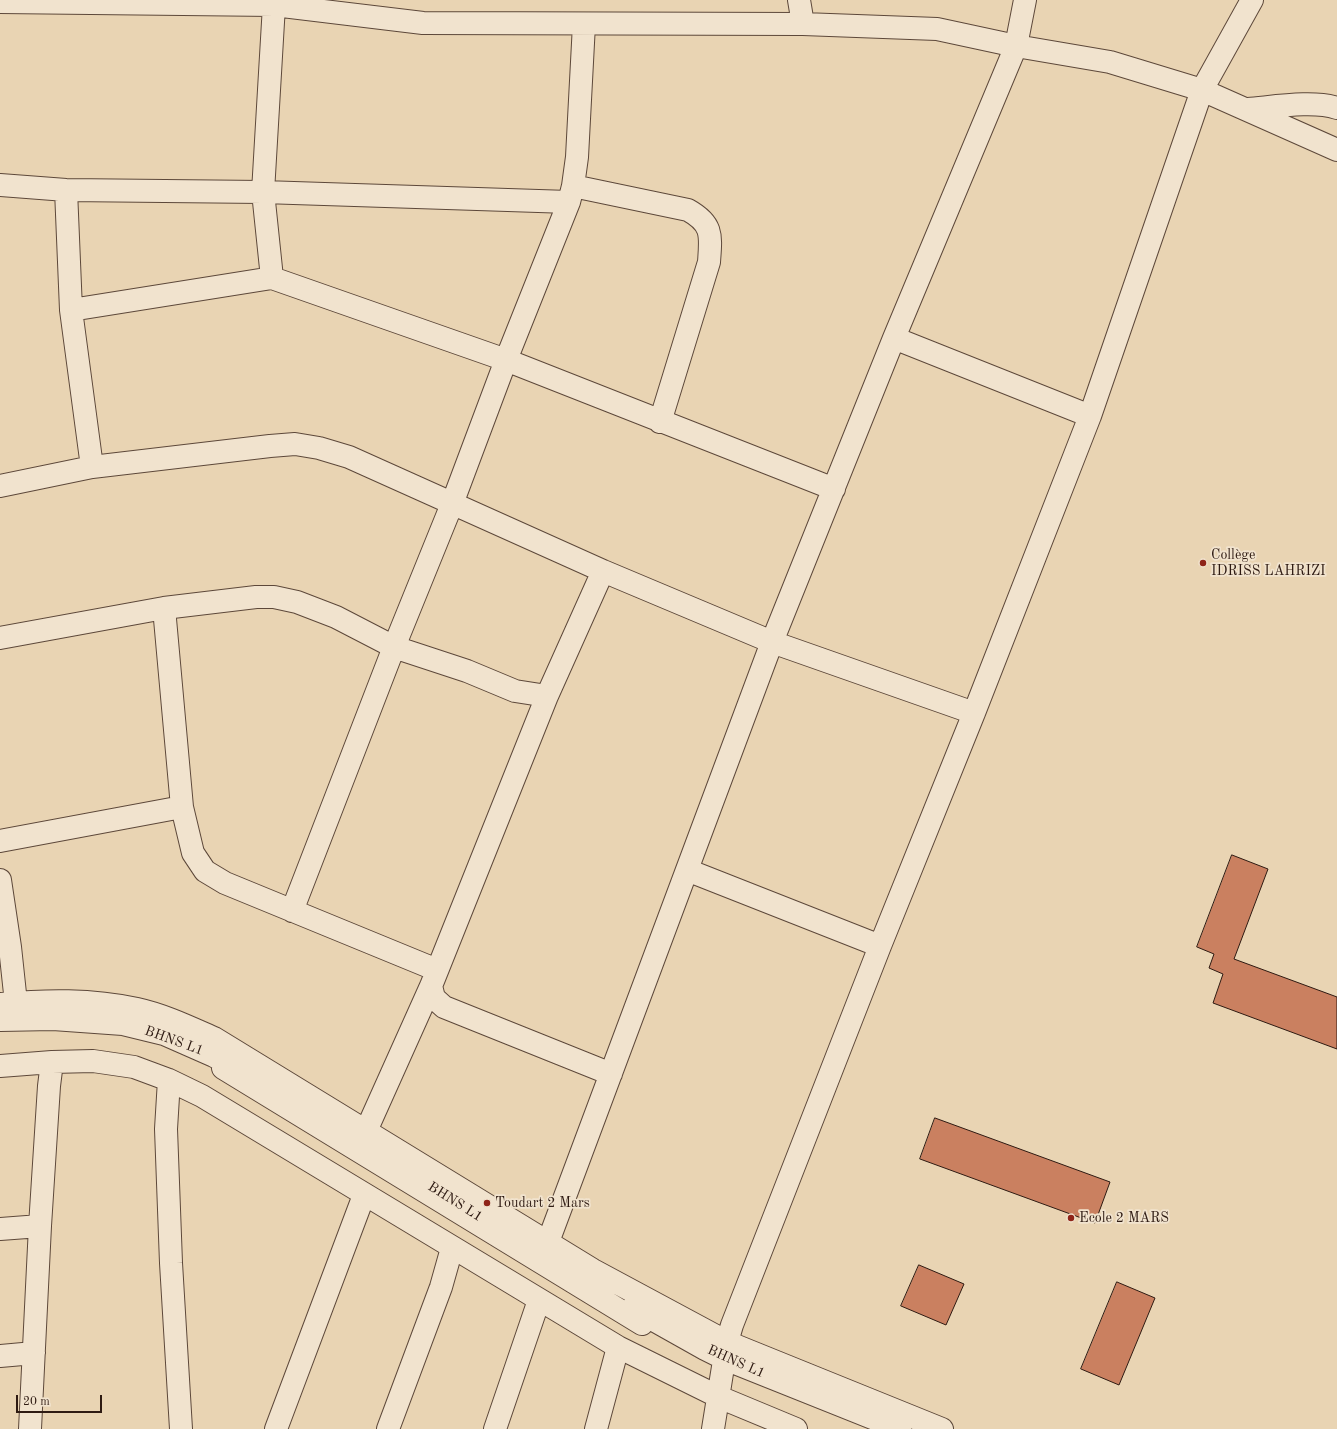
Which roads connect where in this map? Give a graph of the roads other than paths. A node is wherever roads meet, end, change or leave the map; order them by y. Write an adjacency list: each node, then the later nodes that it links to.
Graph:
1 (799, 0): 7 (street)
2 (1025, 0): 8 (street)
3 (1252, 0): 9 (street)
4 (0, 2): 5 (street)
5 (274, 5): 6 (street); 15 (street)
6 (584, 24): 7 (street); 16 (street)
7 (803, 24): 8 (street)
8 (1016, 46): 9 (street); 19 (street)
9 (1202, 90): 11 (street); 21 (street)
10 (1337, 108): 11 (street)
11 (1246, 109): 12 (street)
12 (1337, 150)
13 (0, 185): 14 (street)
14 (66, 190): 15 (street); 18 (street)
15 (263, 192): 16 (street); 17 (street)
16 (571, 194): 20 (street); 22 (street)
17 (272, 278): 18 (street); 20 (street)
18 (72, 310): 23 (street)
19 (894, 338): 21 (street); 25 (street)
20 (506, 360): 22 (street); 26 (street)
21 (1090, 416): 33 (street)
22 (660, 422): 25 (street)
23 (92, 468): 24 (street); 26 (street)
24 (0, 486)
25 (834, 489): 30 (street)
26 (452, 504): 27 (street); 31 (street)
27 (603, 571): 30 (street); 32 (street)
28 (164, 608): 29 (street); 31 (street); 34 (street)
29 (0, 638)
30 (772, 642): 33 (street); 36 (street)
31 (394, 647): 32 (street); 38 (street)
32 (547, 696): 40 (street)
33 (974, 713): 39 (street)
34 (182, 807): 35 (street); 38 (street)
35 (0, 841)
36 (687, 870): 39 (street); 46 (street)
37 (0, 880): 41 (street)
38 (292, 911): 40 (street)
39 (880, 946): 58 (street)
40 (434, 978): 46 (street); 48 (street)
41 (8, 1004): 48 (street)
42 (0, 1020): 58 (street, BHNS L1)
43 (0, 1027): 58 (street, BHNS L1)
44 (52, 1062): 45 (street); 47 (street); 50 (street)
45 (0, 1066)
46 (611, 1074): 52 (street)
47 (169, 1080): 49 (street); 61 (street)
48 (366, 1131): 52 (street)
49 (364, 1195): 53 (street); 62 (street)
50 (40, 1226): 51 (street); 56 (street)
51 (0, 1229)
52 (548, 1242): 58 (street)
53 (452, 1248): 54 (street); 63 (street)
54 (539, 1300): 55 (street); 64 (street)
55 (618, 1347): 59 (street); 65 (street)
56 (34, 1353): 57 (street); 60 (street)
57 (0, 1356)
58 (725, 1357): 59 (street); 68 (street, BHNS L1); 69 (street, BHNS L1); 70 (street)
59 (718, 1397): 66 (street); 67 (street)
60 (30, 1429)
61 (181, 1429)
62 (276, 1429)
63 (388, 1429)
64 (495, 1429)
65 (596, 1429)
66 (713, 1429)
67 (796, 1429)
68 (872, 1429)
69 (900, 1429)
70 (942, 1429)

